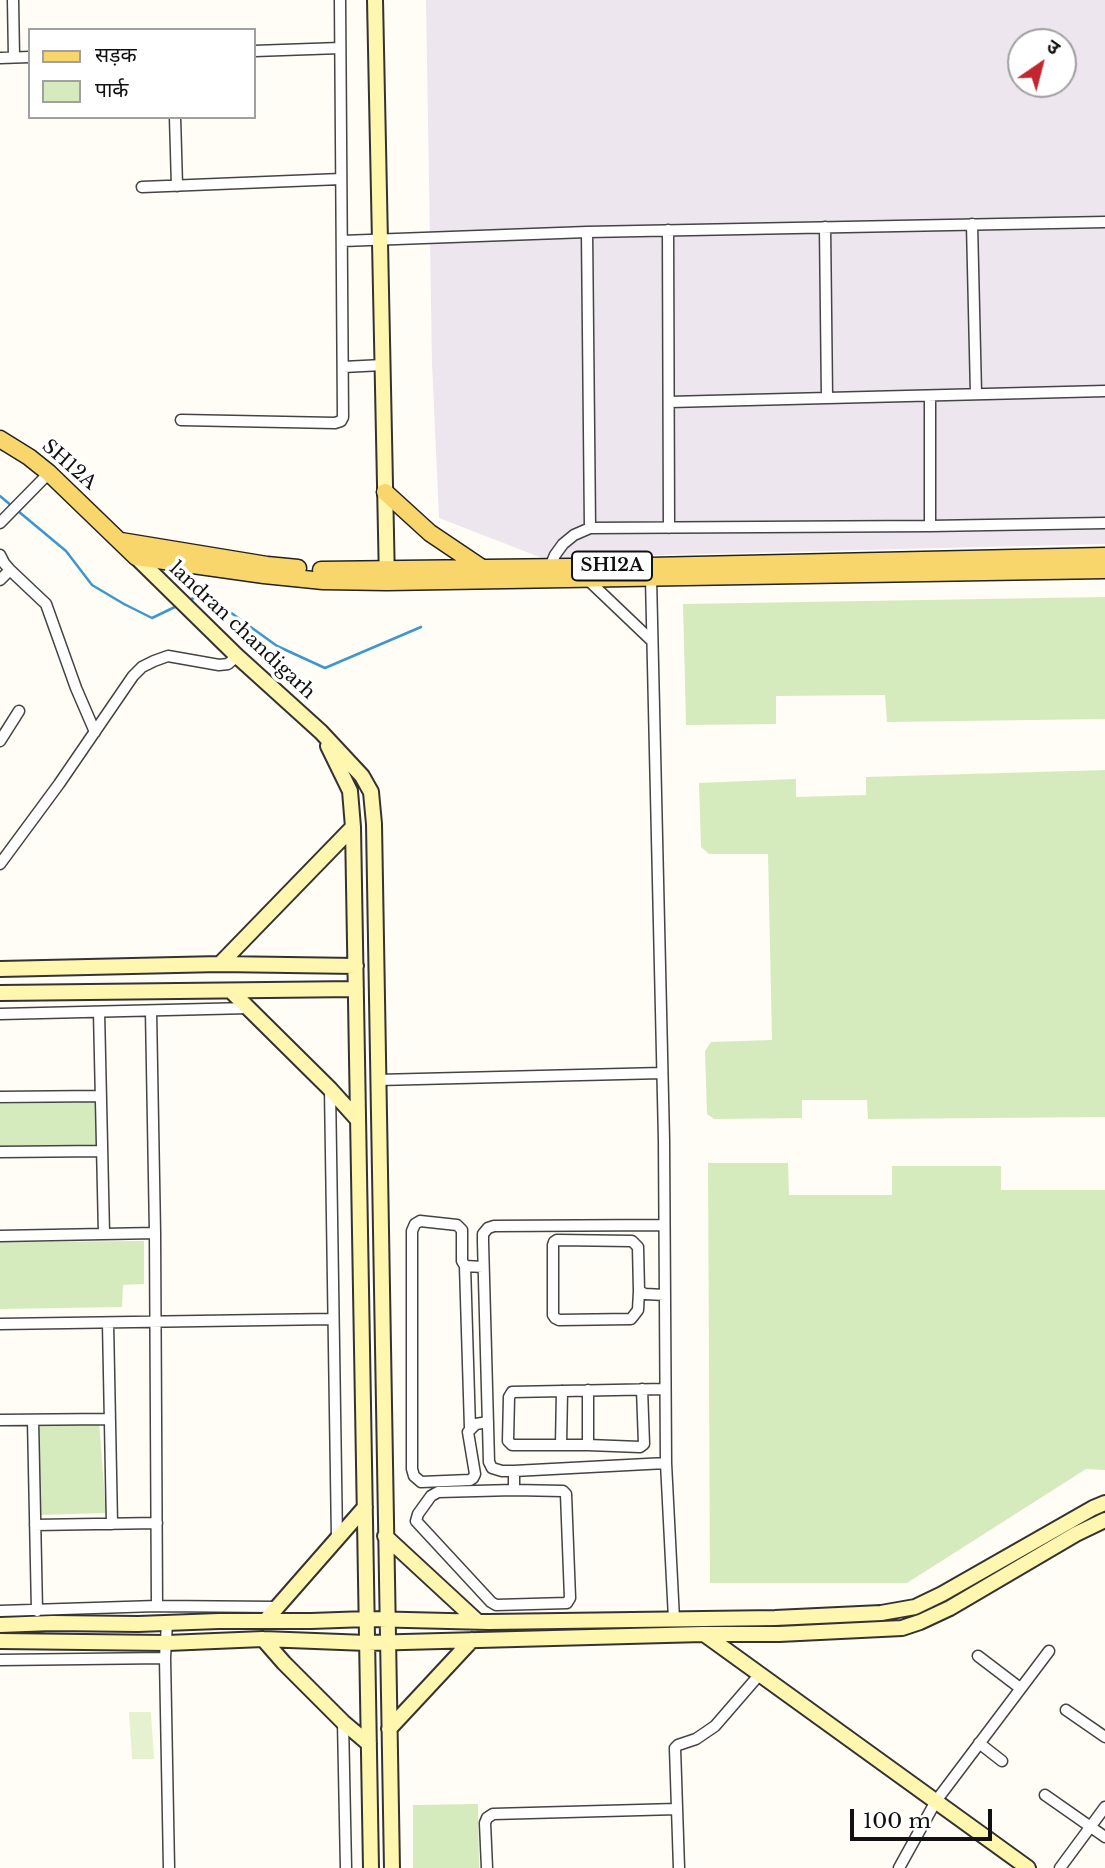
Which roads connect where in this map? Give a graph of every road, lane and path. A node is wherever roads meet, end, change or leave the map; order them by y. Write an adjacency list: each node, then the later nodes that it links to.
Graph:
1 (13, 0): 6 (street)
2 (340, 0): 4 (street)
3 (375, 0): 18 (main road)
4 (341, 48): 5 (street); 10 (street)
5 (256, 51)
6 (14, 57): 7 (street); 8 (street)
7 (28, 57)
8 (0, 58)
9 (175, 119): 11 (street)
10 (341, 179): 11 (street); 19 (street)
11 (177, 186): 12 (street)
12 (142, 187)
13 (1105, 222): 14 (street)
14 (972, 225): 15 (street); 23 (street)
15 (825, 227): 16 (street); 25 (street)
16 (668, 230): 17 (street); 26 (street)
17 (587, 232): 18 (street); 34 (street)
18 (380, 240): 19 (street); 20 (main road)
19 (342, 241): 21 (street)
20 (383, 365): 21 (street); 30 (main road)
21 (343, 367): 27 (street)
22 (1105, 391): 23 (street)
23 (976, 394): 24 (street)
24 (930, 397): 25 (street); 33 (street)
25 (827, 398): 26 (street)
26 (669, 402): 35 (street)
27 (181, 420)
28 (0, 439): 29 (main road, SH12A / SH12A)
29 (49, 472): 31 (street); 36 (main road, SH12A / SH12A)
30 (385, 492): 41 (main road); 45 (main road)
31 (0, 523)
32 (1105, 523): 33 (street)
33 (930, 526): 35 (street)
34 (590, 528): 35 (street); 40 (street)
35 (669, 528)
36 (121, 541): 39 (main road, SH12A / SH12A); 45 (main road, SH12A)
37 (0, 555): 42 (street)
38 (1105, 556): 44 (main road, SH12A)
39 (136, 557): 45 (main road, SH12A); 49 (main road, landran chandigarh)
40 (550, 567): 41 (main road, SH12A); 44 (main road, SH12A)
41 (482, 568): 45 (main road, SH12A)
42 (10, 570): 47 (street); 51 (street)
43 (1105, 570): 44 (main road, SH12A)
44 (650, 572): 46 (main road, SH12A); 48 (street)
45 (387, 576): 46 (main road, SH12A)
46 (586, 579): 48 (street)
47 (0, 580)
48 (652, 641): 67 (street)
49 (237, 656): 51 (street); 52 (main road, landran chandigarh)
50 (19, 711): 53 (street)
51 (95, 732): 55 (street)
52 (321, 732): 54 (main road); 68 (main road, landran chandigarh)
53 (0, 741)
54 (353, 827): 57 (main road); 58 (main road)
55 (4, 852): 56 (street)
56 (0, 864)
57 (220, 964): 58 (main road); 59 (main road)
58 (356, 966): 60 (main road)
59 (0, 969)
60 (356, 989): 61 (main road); 72 (main road)
61 (231, 991): 62 (main road); 63 (main road)
62 (0, 993)
63 (248, 1009): 64 (street); 69 (main road)
64 (151, 1011): 65 (street); 76 (street)
65 (99, 1012): 66 (street); 70 (street)
66 (0, 1014)
67 (662, 1073): 68 (street); 75 (street)
68 (378, 1080): 107 (main road, landran chandigarh)
69 (330, 1089): 72 (main road); 83 (street)
70 (101, 1096): 71 (street); 73 (street)
71 (0, 1097)
72 (358, 1120): 102 (main road)
73 (102, 1151): 74 (street); 77 (street)
74 (0, 1152)
75 (664, 1225): 80 (street); 82 (street)
76 (155, 1233): 77 (street); 84 (street)
77 (104, 1234): 78 (street)
78 (0, 1236)
79 (465, 1266): 80 (street); 95 (street); 95 (street)
80 (483, 1267): 94 (street)
81 (639, 1291): 81 (street); 82 (street)
82 (665, 1295): 88 (street)
83 (332, 1320): 84 (street); 108 (street)
84 (155, 1322): 85 (street); 104 (street)
85 (108, 1323): 86 (street); 91 (street)
86 (0, 1324)
87 (642, 1389): 88 (street); 89 (street); 97 (street)
88 (665, 1389): 98 (street)
89 (587, 1390): 90 (street); 97 (street)
90 (562, 1391): 96 (street); 96 (street)
91 (110, 1419): 93 (street); 105 (street)
92 (0, 1420): 93 (street)
93 (33, 1420): 106 (street)
94 (488, 1422): 95 (street); 99 (street)
95 (470, 1428)
96 (561, 1445): 97 (street)
97 (588, 1445)
98 (666, 1463): 99 (street); 114 (street)
99 (514, 1471): 100 (street)
100 (514, 1490): 100 (street)
101 (1105, 1503): 114 (main road)
102 (365, 1507): 108 (main road); 113 (main road)
103 (1105, 1520): 120 (main road)
104 (157, 1523): 105 (street); 109 (street)
105 (112, 1524): 106 (street)
106 (35, 1525): 112 (street)
107 (385, 1536): 115 (main road, landran chandigarh); 117 (main road)
108 (337, 1539): 110 (main road)
109 (157, 1606): 110 (street); 112 (street)
110 (276, 1607): 116 (main road)
111 (0, 1611): 112 (street)
112 (37, 1611)
113 (367, 1619): 115 (main road); 116 (main road); 125 (main road)
114 (674, 1619): 117 (main road); 120 (main road)
115 (387, 1620): 117 (main road); 124 (main road, landran chandigarh)
116 (265, 1621): 118 (main road)
117 (477, 1622)
118 (167, 1623): 119 (main road); 126 (street)
119 (0, 1625)
120 (703, 1634): 122 (main road); 130 (main road)
121 (263, 1639): 125 (main road); 126 (main road); 133 (main road)
122 (472, 1640): 124 (main road); 134 (main road)
123 (0, 1641): 126 (main road)
124 (388, 1642): 125 (main road); 134 (main road, landran chandigarh)
125 (367, 1643): 137 (main road)
126 (167, 1651): 129 (street); 145 (street)
127 (1049, 1651): 131 (street)
128 (978, 1656): 131 (street)
129 (0, 1660)
130 (760, 1674): 140 (main road); 142 (street)
131 (1020, 1688): 136 (street)
132 (1066, 1710): 135 (street)
133 (344, 1722): 137 (main road); 146 (street)
134 (389, 1730): 148 (main road, landran chandigarh)
135 (1105, 1737)
136 (979, 1743): 138 (street); 140 (street)
137 (369, 1744): 147 (main road)
138 (1002, 1761)
139 (1045, 1796): 143 (street)
140 (936, 1801): 151 (street); 152 (main road)
141 (1105, 1807): 143 (street)
142 (677, 1809): 149 (street); 150 (street)
143 (1090, 1826): 144 (street); 153 (street)
144 (1105, 1837)
145 (169, 1868)
146 (346, 1868)
147 (371, 1868)
148 (392, 1868)
149 (487, 1868)
150 (679, 1868)
151 (899, 1868)
152 (1028, 1868)
153 (1060, 1868)

